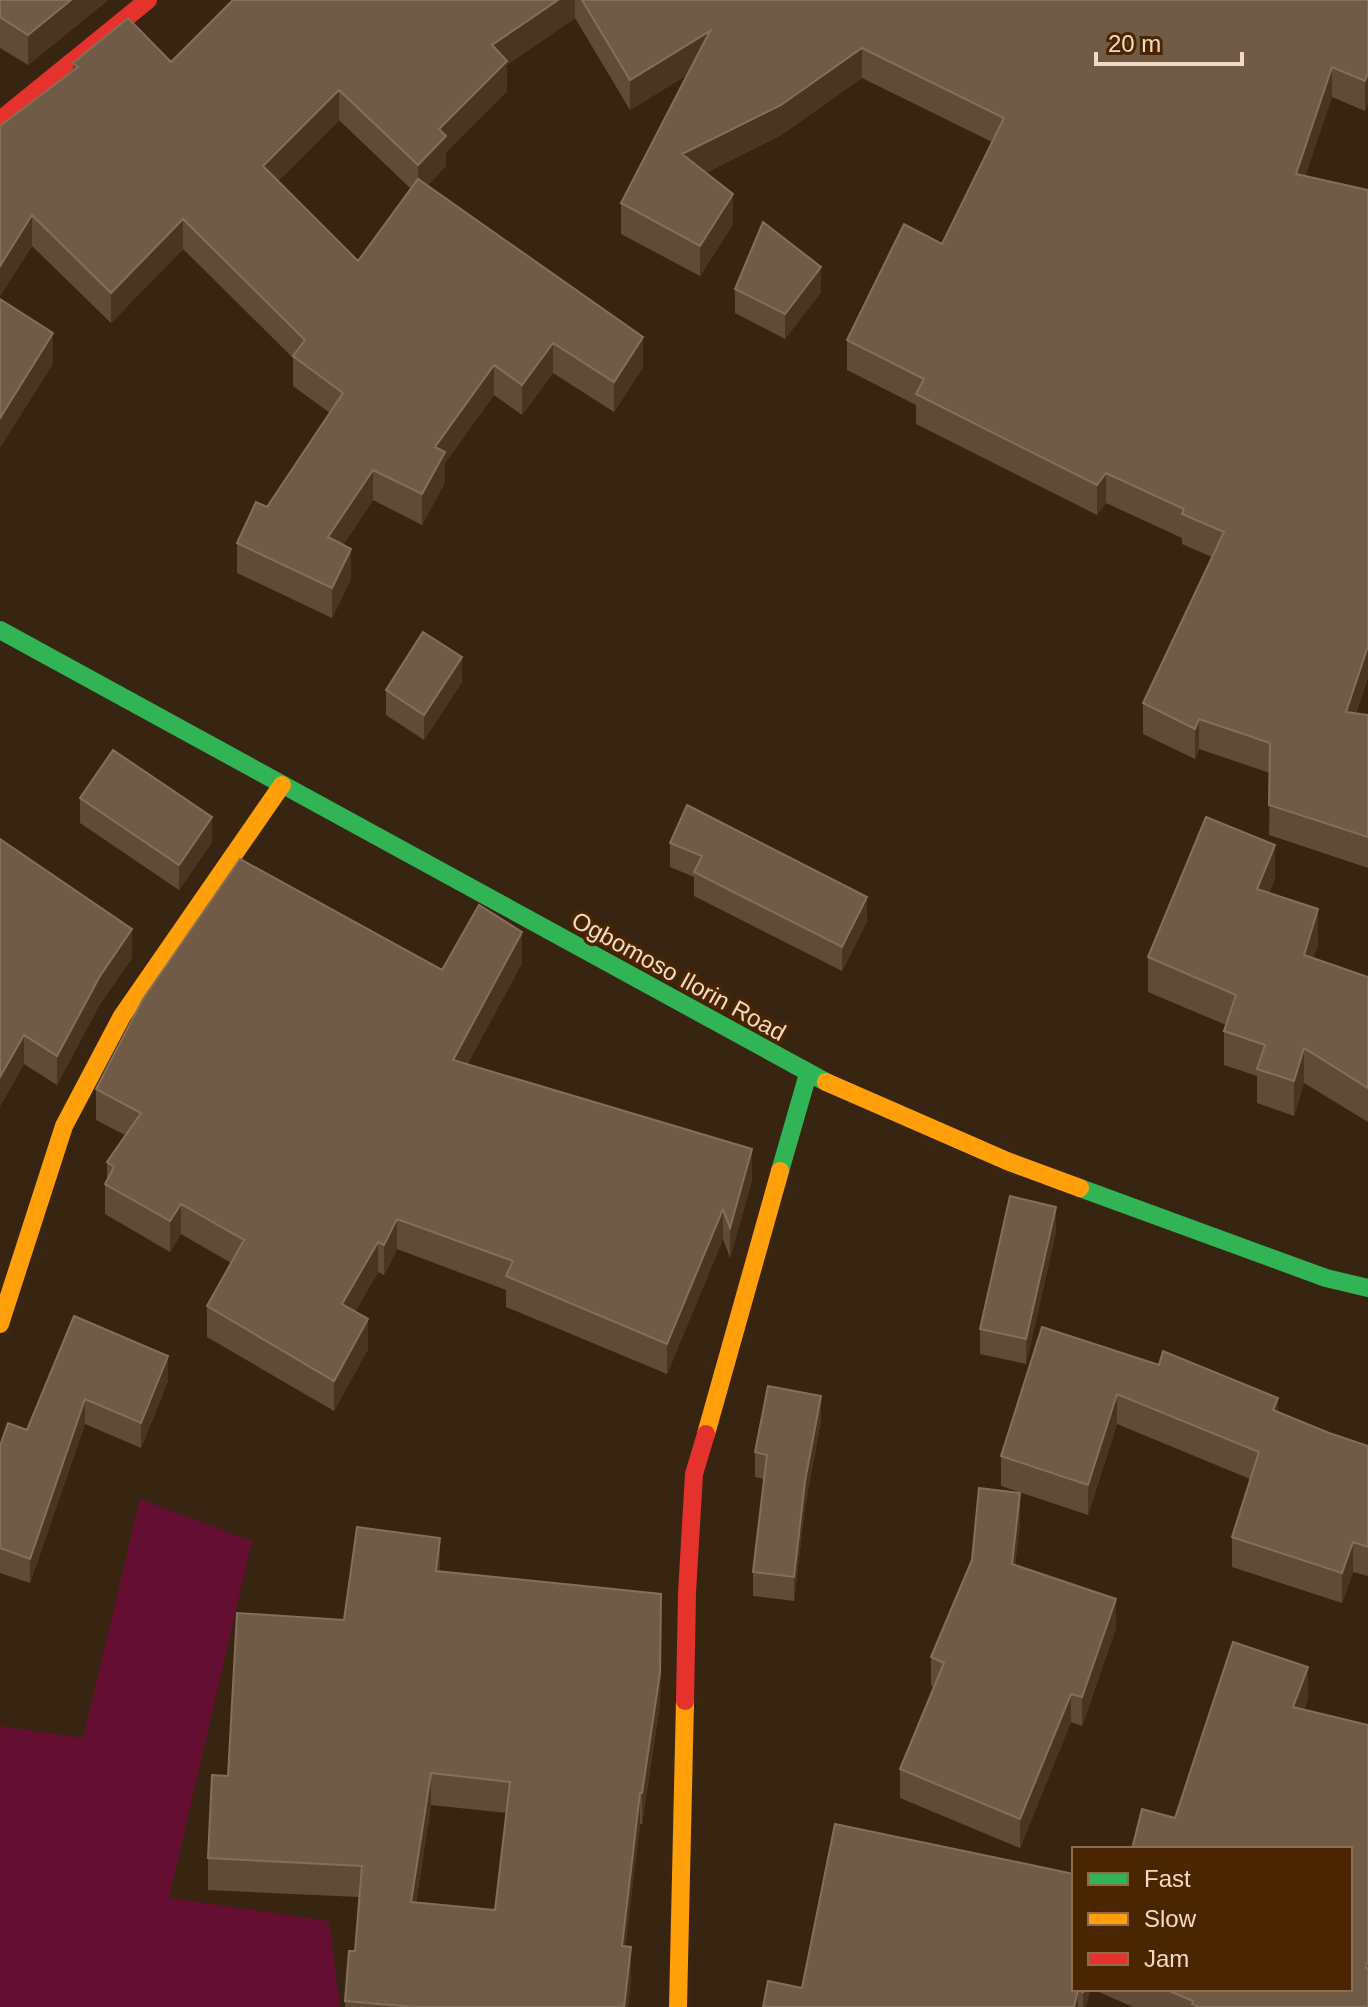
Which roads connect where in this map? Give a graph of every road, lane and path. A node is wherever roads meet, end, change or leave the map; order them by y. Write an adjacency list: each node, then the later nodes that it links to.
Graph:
1 (148, 0): 2 (main road)
2 (0, 120)
3 (0, 630): 4 (main road, Ogbomoso Ilorin Road)
4 (282, 785): 5 (main road, Ogbomoso Ilorin Road); 7 (main road)
5 (808, 1074): 6 (main road, Ogbomoso Ilorin Road); 8 (main road)
6 (1368, 1288)
7 (0, 1324)
8 (678, 2007)

